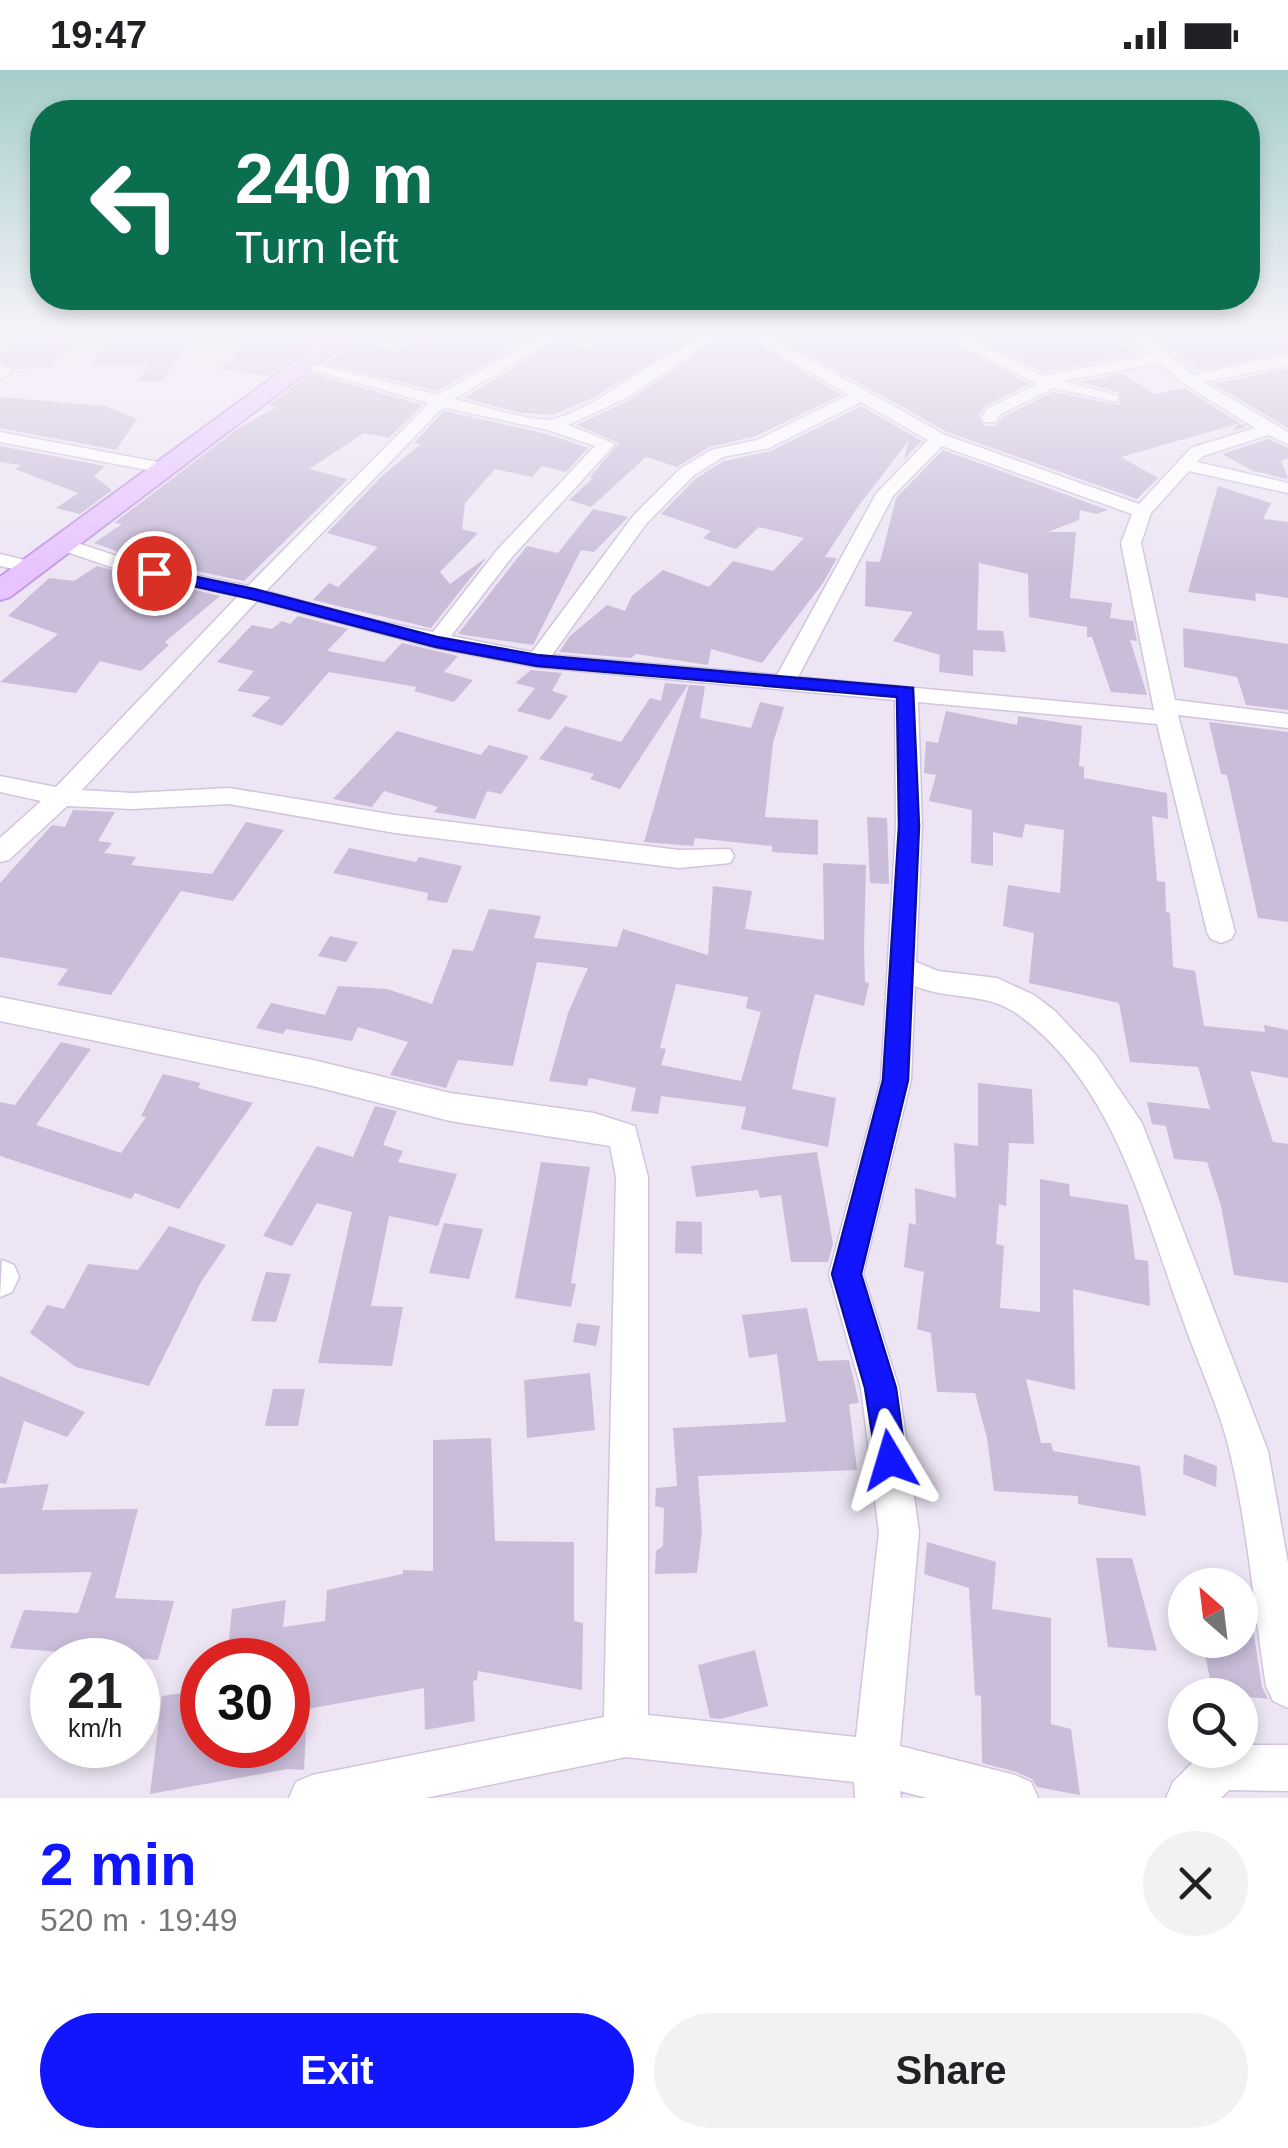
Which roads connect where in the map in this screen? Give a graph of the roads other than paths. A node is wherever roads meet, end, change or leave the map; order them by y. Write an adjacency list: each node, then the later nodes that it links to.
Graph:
1 (235, 415): 15 (street)
2 (426, 415): 22 (street)
3 (502, 415): 10 (street)
4 (578, 415): 10 (street)
5 (822, 415): 24 (street)
6 (894, 415): 13 (street)
7 (992, 415): 9 (street)
8 (1247, 415): 11 (street)
9 (990, 418)
10 (554, 426): 23 (street)
11 (1279, 434): 14 (street)
12 (0, 437): 15 (street)
13 (939, 439): 17 (street); 25 (street)
14 (1183, 464): 16 (street); 17 (street)
15 (163, 468): 18 (street)
16 (1288, 488)
17 (1142, 512): 27 (street)
18 (62, 544): 20 (street); 22 (street)
19 (0, 560): 20 (street)
20 (30, 566): 21 (street)
21 (0, 591)
22 (254, 594): 23 (street); 30 (street)
23 (436, 642): 24 (street)
24 (537, 660): 25 (street)
25 (786, 680): 26 (street)
26 (906, 692): 27 (street); 34 (street)
27 (1166, 712): 28 (street); 33 (street)
28 (1288, 721)
29 (0, 784): 30 (street)
30 (61, 797): 31 (street); 32 (street)
31 (0, 853)
32 (720, 856)
33 (1221, 932)
34 (900, 967): 36 (street); 39 (street)
35 (0, 1009): 37 (street)
36 (1288, 1686)
37 (626, 1735): 39 (street); 40 (street)
38 (1288, 1768): 42 (street)
39 (877, 1780): 41 (street)
40 (312, 1798)
41 (1015, 1798)
42 (1189, 1798)

